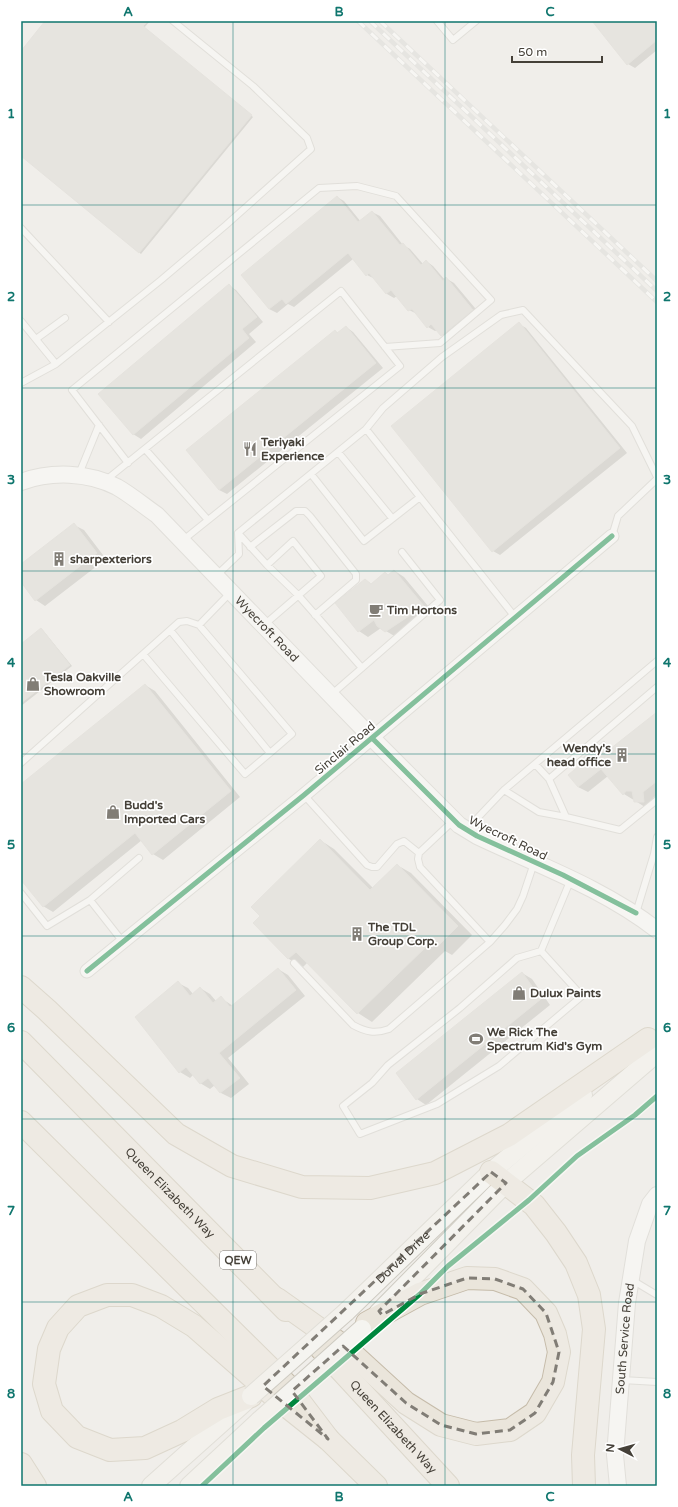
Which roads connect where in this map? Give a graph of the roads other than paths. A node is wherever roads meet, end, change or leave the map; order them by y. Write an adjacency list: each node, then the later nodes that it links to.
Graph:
1 (173, 21): 7 (lane)
2 (437, 21): 3 (lane)
3 (476, 21)
4 (21, 228): 7 (lane)
5 (65, 318): 8 (lane)
6 (21, 321): 8 (lane)
7 (109, 322): 10 (lane)
8 (36, 339): 10 (lane)
9 (385, 347): 12 (lane); 14 (lane); 24 (lane)
10 (56, 364): 11 (lane)
11 (21, 383)
12 (99, 425): 16 (lane); 18 (lane)
13 (366, 429): 15 (lane); 19 (lane); 22 (lane)
14 (144, 450): 16 (lane); 24 (lane)
15 (338, 452): 17 (lane); 23 (lane)
16 (128, 463): 21 (lane)
17 (311, 474): 23 (lane); 25 (lane)
18 (78, 476): 20 (street, Wyecroft Road); 21 (street, Wyecroft Road)
19 (657, 478): 26 (lane)
20 (21, 482)
21 (104, 482): 27 (street, Wyecroft Road)
22 (420, 497): 23 (lane); 35 (lane)
23 (392, 518)
24 (208, 520): 27 (lane)
25 (238, 533): 28 (lane); 31 (lane)
26 (612, 536): 35 (street, Sinclair Road)
27 (181, 542): 31 (street, Wyecroft Road)
28 (250, 547): 30 (lane); 34 (lane)
29 (402, 552): 41 (lane)
30 (267, 565): 33 (lane); 33 (lane)
31 (216, 576): 32 (street, Wyecroft Road)
32 (231, 592): 36 (lane); 37 (street, Wyecroft Road)
33 (298, 595): 34 (lane); 37 (lane)
34 (315, 615): 41 (lane)
35 (516, 617): 44 (street, Sinclair Road)
36 (199, 624): 38 (lane); 45 (lane)
37 (264, 625): 43 (street, Wyecroft Road)
38 (170, 630): 39 (lane); 45 (lane)
39 (144, 654): 45 (lane); 46 (lane)
40 (657, 661): 47 (lane)
41 (362, 668): 43 (lane)
42 (657, 687): 48 (lane)
43 (331, 695): 44 (street, Wyecroft Road)
44 (372, 738): 50 (street, Sinclair Road); 53 (street, Wyecroft Road)
45 (270, 753)
46 (21, 762)
47 (535, 764): 48 (lane); 49 (lane)
48 (549, 779): 52 (lane)
49 (504, 790): 52 (lane); 54 (lane)
50 (304, 795): 56 (lane); 65 (street, Sinclair Road)
51 (657, 800): 52 (lane)
52 (566, 817)
53 (454, 820): 54 (street, Wyecroft Road); 56 (lane)
54 (466, 830): 59 (street, Wyecroft Road)
55 (657, 837): 57 (lane)
56 (419, 853): 66 (lane)
57 (656, 854): 63 (lane)
58 (139, 858): 62 (lane)
59 (534, 863): 60 (street, Wyecroft Road); 66 (lane)
60 (570, 879): 63 (street, Wyecroft Road); 67 (lane)
61 (21, 893): 62 (lane)
62 (90, 900): 65 (lane)
63 (636, 913): 64 (street, Wyecroft Road)
64 (657, 930)
65 (123, 942): 69 (street, Sinclair Road)
66 (490, 942): 68 (lane)
67 (541, 951): 67 (lane)
68 (294, 963)
69 (88, 971)
70 (21, 987): 71 (highway)
71 (654, 1041): 74 (main road, Dorval Drive)
72 (21, 1042): 78 (highway, Queen Elizabeth Way / QEW)
73 (21, 1122): 83 (highway)
74 (498, 1178): 79 (main road, Dorval Drive); 82 (main road, Dorval Drive, bridge); 90 (highway)
75 (657, 1195): 76 (street, South Service Road)
76 (631, 1279): 77 (lane); 80 (street, South Service Road)
77 (657, 1295)
78 (277, 1299): 79 (highway); 89 (highway, Queen Elizabeth Way / QEW)
79 (365, 1326): 87 (main road, Dorval Drive, bridge)
80 (621, 1380): 81 (lane); 91 (street, South Service Road)
81 (657, 1382)
82 (251, 1396): 83 (highway); 86 (main road, Dorval Drive)
83 (328, 1438): 88 (highway)
84 (21, 1464): 85 (highway)
85 (35, 1486)
86 (151, 1486)
87 (189, 1486)
88 (376, 1486)
89 (448, 1486)
90 (584, 1486)
91 (618, 1486)

